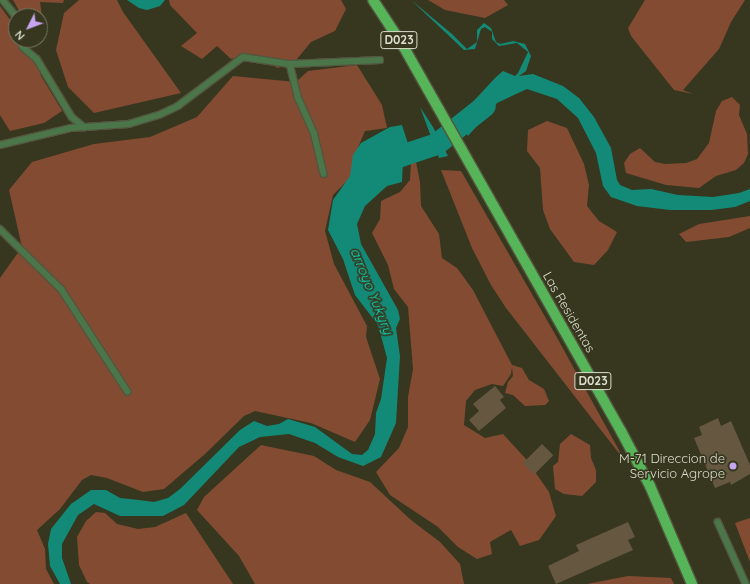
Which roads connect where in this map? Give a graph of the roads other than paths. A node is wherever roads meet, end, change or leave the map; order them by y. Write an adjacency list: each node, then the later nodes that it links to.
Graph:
1 (2, 0): 3 (lane)
2 (373, 0): 13 (main road, Las Residentas / D023)
3 (9, 8)
4 (24, 48): 7 (lane)
5 (380, 60): 6 (lane)
6 (290, 64): 7 (lane); 9 (lane)
7 (85, 127): 8 (lane)
8 (0, 145)
9 (324, 174)
10 (0, 229): 11 (lane)
11 (128, 392)
12 (718, 522): 14 (lane)
13 (692, 584)
14 (746, 584)

